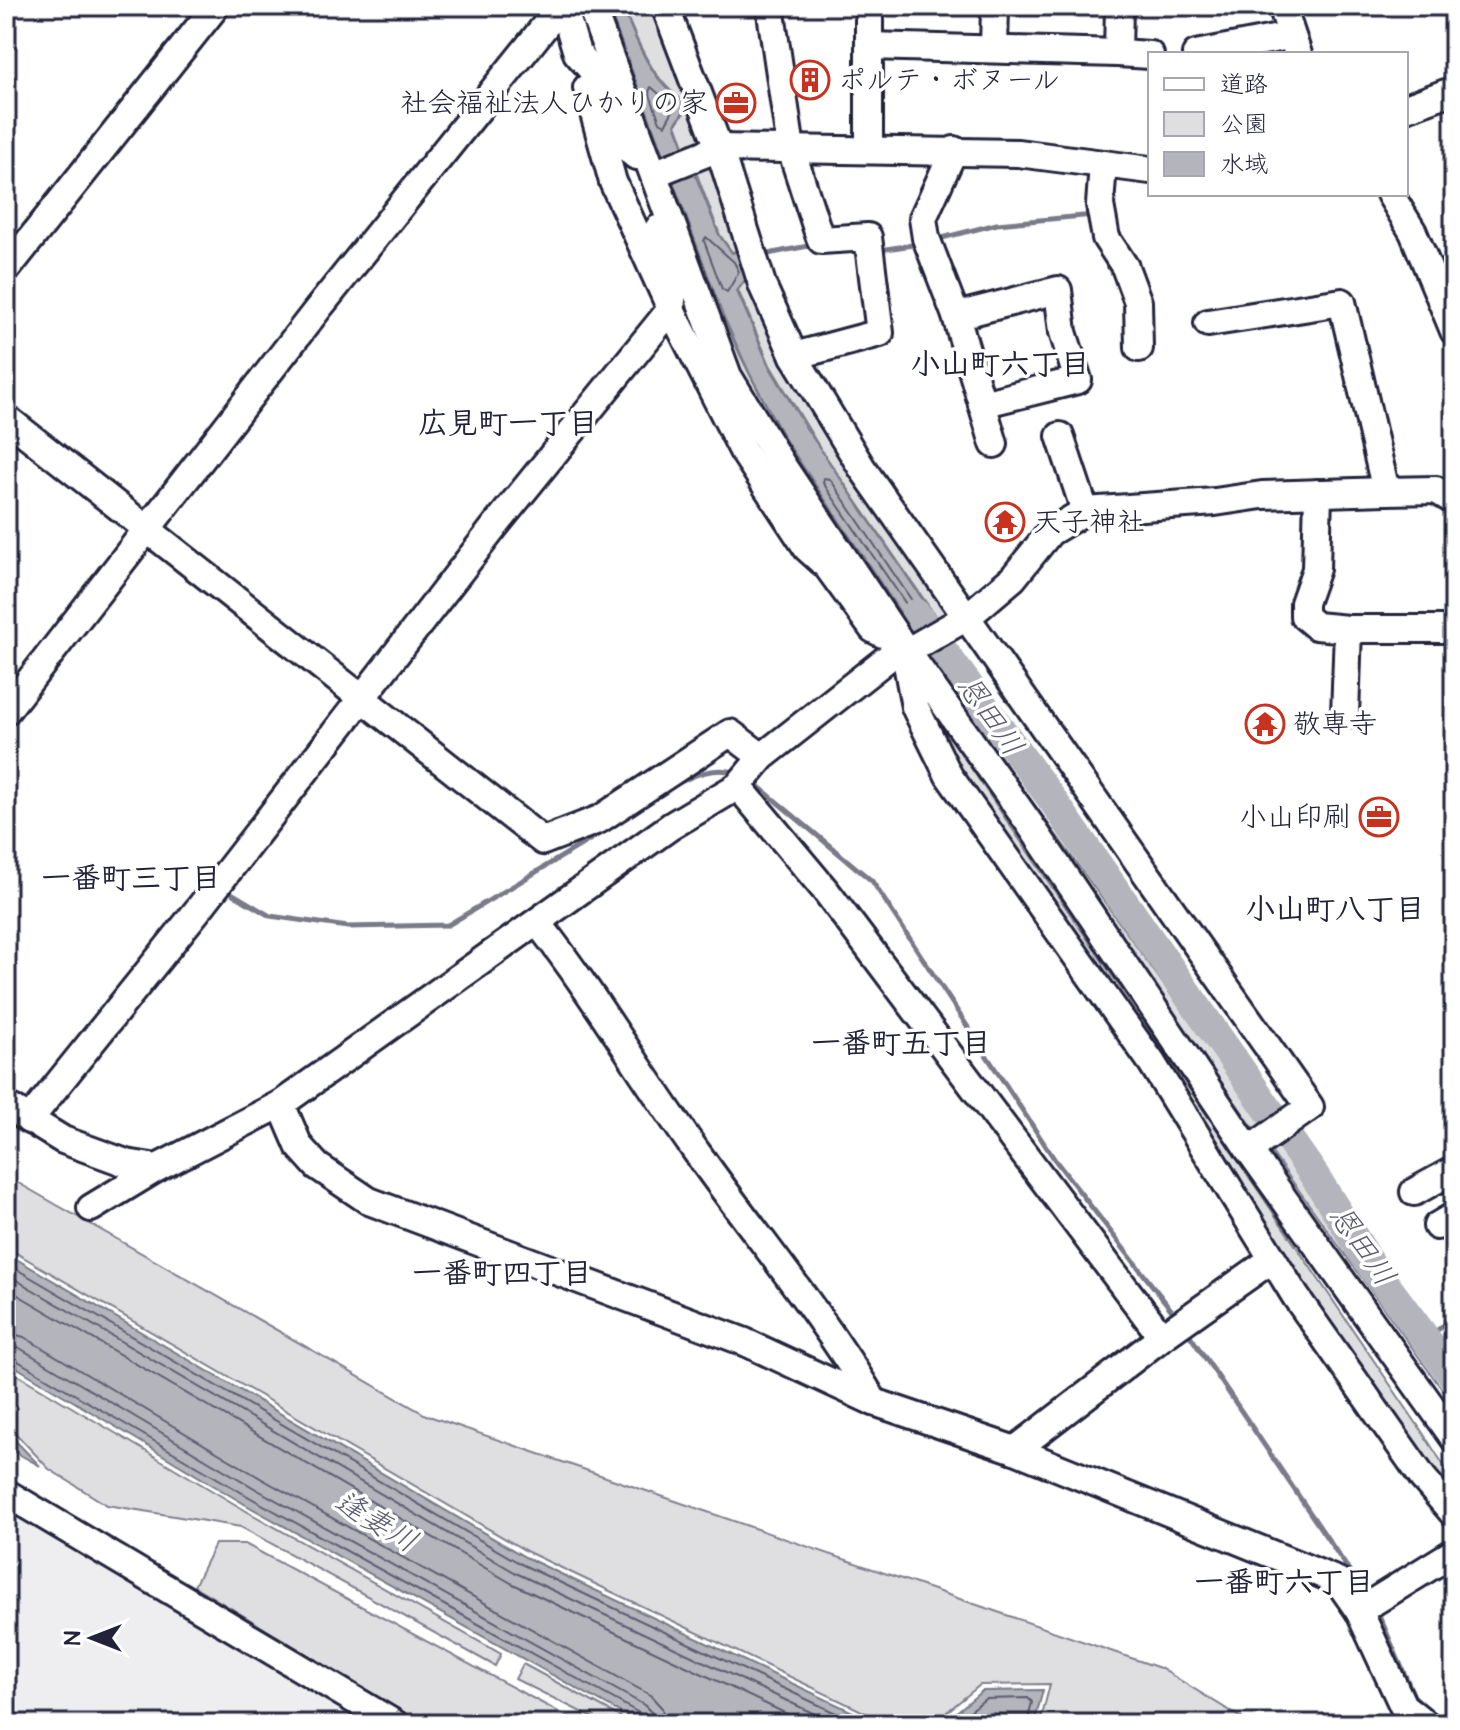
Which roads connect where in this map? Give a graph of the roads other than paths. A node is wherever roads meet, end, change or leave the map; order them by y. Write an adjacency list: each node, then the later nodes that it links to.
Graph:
1 (216, 6): 27 (street)
2 (562, 6): 14 (street); 42 (street)
3 (591, 6): 25 (street)
4 (665, 6): 19 (street)
5 (770, 6): 20 (street)
6 (869, 6): 11 (street)
7 (995, 6): 12 (street)
8 (1119, 6): 15 (street)
9 (1282, 6): 10 (street)
10 (1294, 45): 13 (street)
11 (869, 46): 12 (street); 21 (street)
12 (994, 48): 15 (street)
13 (1218, 52)
14 (577, 53): 25 (street); 28 (street)
15 (1118, 53): 16 (street)
16 (1148, 55)
17 (1454, 90): 18 (street)
18 (1408, 107)
19 (719, 148): 20 (street); 25 (street); 33 (street)
20 (791, 149): 21 (street); 33 (street)
21 (869, 149): 22 (street)
22 (954, 150): 23 (street); 29 (street)
23 (1103, 164): 24 (street); 32 (street)
24 (1148, 170)
25 (656, 173): 28 (street); 46 (street)
26 (1391, 196): 31 (street)
27 (6, 270)
28 (671, 309): 46 (street); 47 (street)
29 (956, 316): 34 (street); 34 (street)
30 (1208, 323): 38 (street)
31 (1454, 331)
32 (1139, 348)
33 (794, 356): 43 (street)
34 (982, 404): 37 (street)
35 (6, 418): 42 (street)
36 (1060, 436): 41 (street)
37 (994, 444)
38 (1386, 491): 39 (street); 40 (street)
39 (1318, 493): 41 (street); 44 (street)
40 (1454, 501)
41 (1085, 511): 43 (street)
42 (146, 530): 47 (street); 48 (street)
43 (967, 617): 46 (street); 55 (street)
44 (1348, 629): 45 (street); 49 (street)
45 (1454, 629)
46 (906, 648): 50 (street); 55 (street); 60 (street)
47 (361, 699): 50 (street); 54 (street)
48 (6, 711)
49 (1345, 715)
50 (747, 774): 51 (street); 61 (street)
51 (538, 923): 52 (street); 62 (street)
52 (281, 1104): 56 (street); 62 (street)
53 (6, 1105): 54 (street)
54 (29, 1120): 56 (street)
55 (1249, 1150): 63 (street)
56 (157, 1168): 59 (street)
57 (1454, 1170): 58 (street)
58 (1414, 1192)
59 (91, 1208)
60 (1271, 1260): 61 (street); 66 (street)
61 (1175, 1328): 64 (street)
62 (874, 1402): 64 (street)
63 (1454, 1438)
64 (1015, 1450): 68 (street)
65 (6, 1493): 69 (street)
66 (1454, 1514)
67 (1454, 1552): 68 (street)
68 (1367, 1606): 70 (street)
69 (395, 1724)
70 (1426, 1724)

